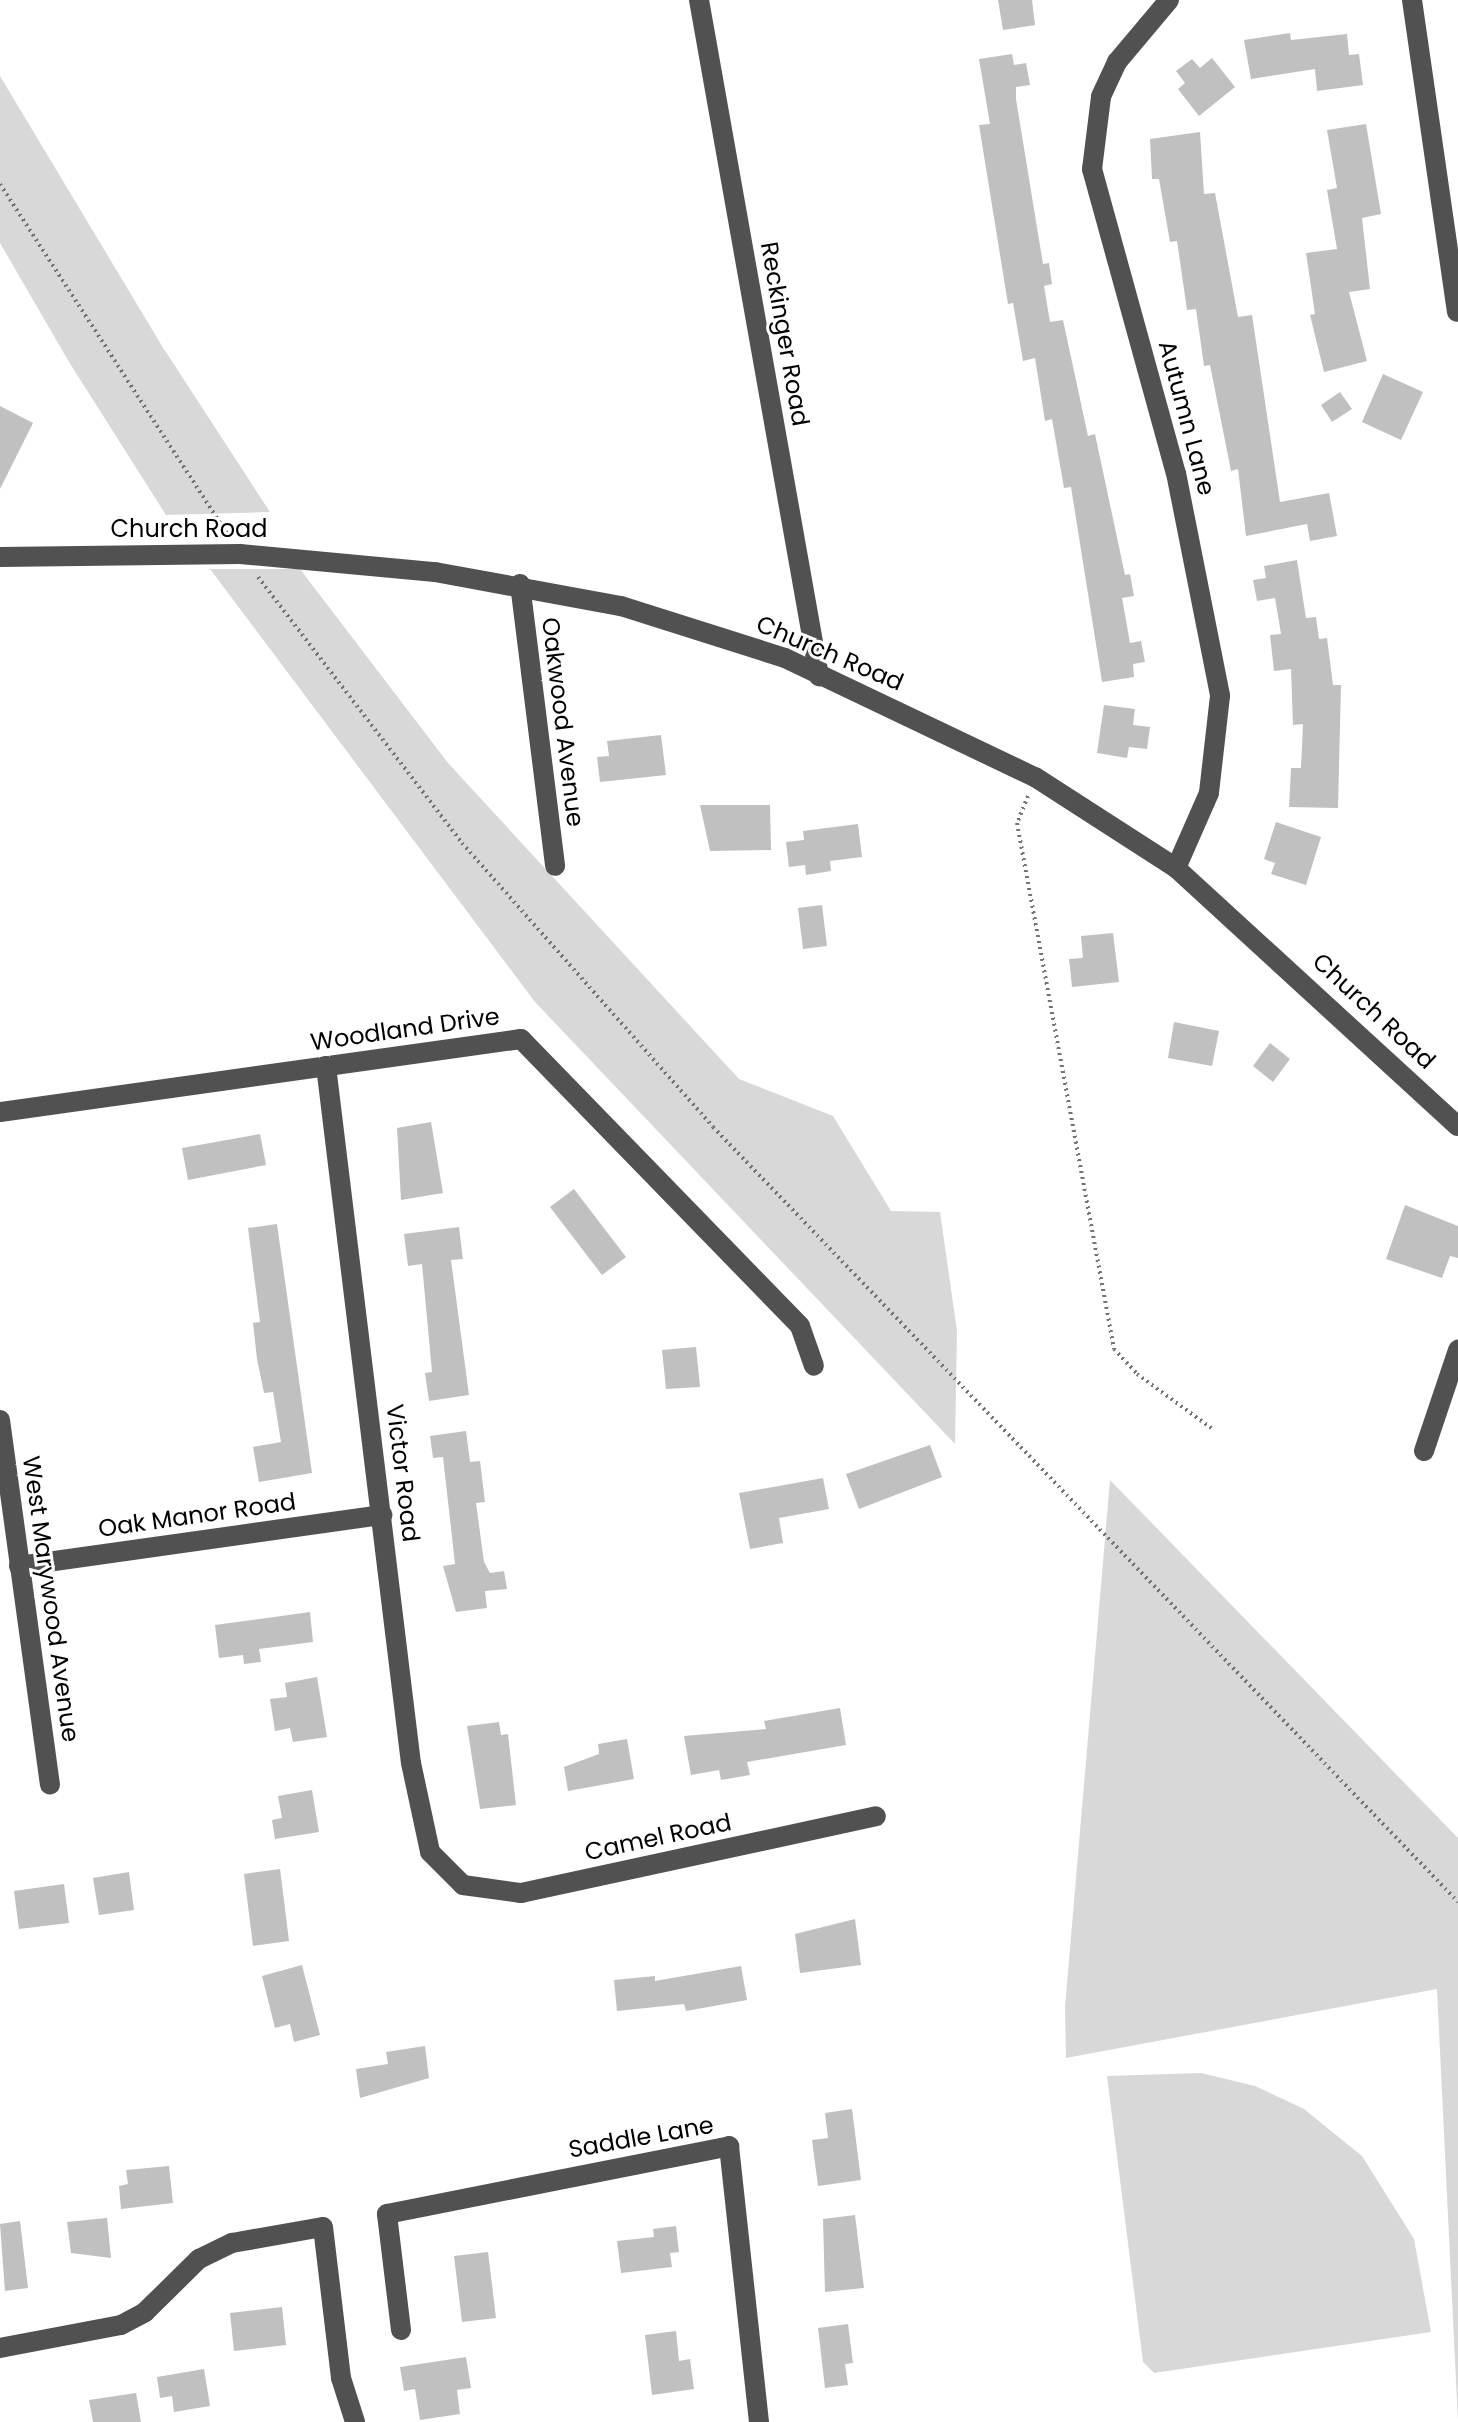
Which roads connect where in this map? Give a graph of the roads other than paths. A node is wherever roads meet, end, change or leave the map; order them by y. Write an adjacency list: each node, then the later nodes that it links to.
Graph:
1 (699, 0): 7 (street, Reckinger Road)
2 (1412, 0): 4 (street)
3 (1162, 1): 9 (street, Autumn Lane)
4 (1457, 312)
5 (0, 557): 6 (street, Church Road)
6 (520, 584): 7 (street, Church Road); 8 (street, Oakwood Avenue)
7 (819, 676): 9 (street, Church Road)
8 (555, 866)
9 (1176, 868): 12 (street, Church Road)
10 (326, 1066): 11 (street, Woodland Drive); 14 (street, Woodland Drive); 17 (street, Victor Road)
11 (0, 1112)
12 (1458, 1126)
13 (1458, 1350): 16 (street)
14 (814, 1366)
15 (0, 1420): 18 (street, West Marywood Avenue)
16 (1424, 1451)
17 (382, 1515): 18 (street, Oak Manor Road); 21 (street, Victor Road)
18 (19, 1566): 19 (street, West Marywood Avenue)
19 (50, 1785)
20 (876, 1816): 21 (street, Camel Road)
21 (452, 1877)
22 (401, 2330): 25 (street, Saddle Lane)
23 (0, 2348): 24 (street)
24 (355, 2422)
25 (759, 2422)

